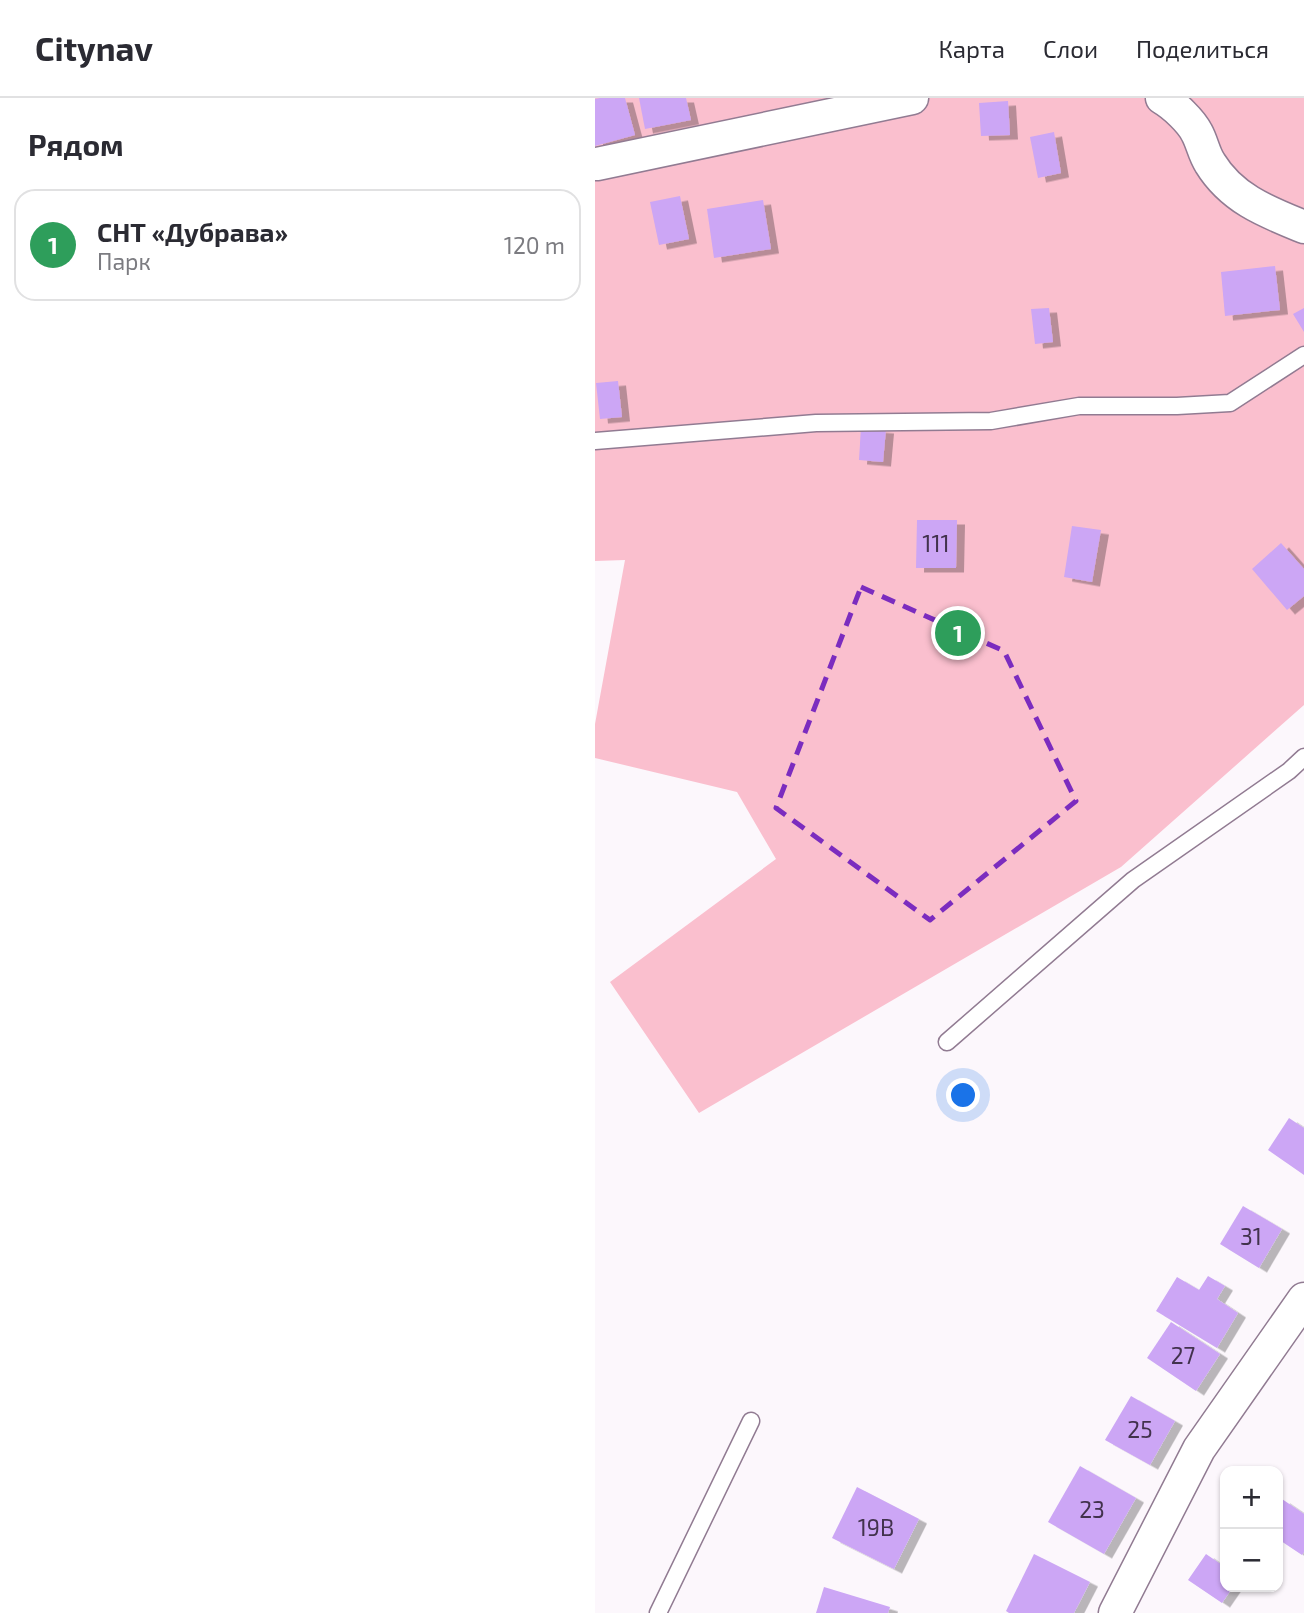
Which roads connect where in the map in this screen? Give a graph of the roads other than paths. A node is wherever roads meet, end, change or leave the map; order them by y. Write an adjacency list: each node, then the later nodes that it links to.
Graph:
1 (912, 98): 3 (street)
2 (1162, 98): 4 (street)
3 (597, 164)
4 (1304, 227)
5 (1304, 355): 6 (lane)
6 (595, 441)
7 (1304, 757): 8 (lane)
8 (947, 1042)
9 (1304, 1299): 12 (street)
10 (751, 1421): 11 (lane)
11 (658, 1613)
12 (1115, 1613)

